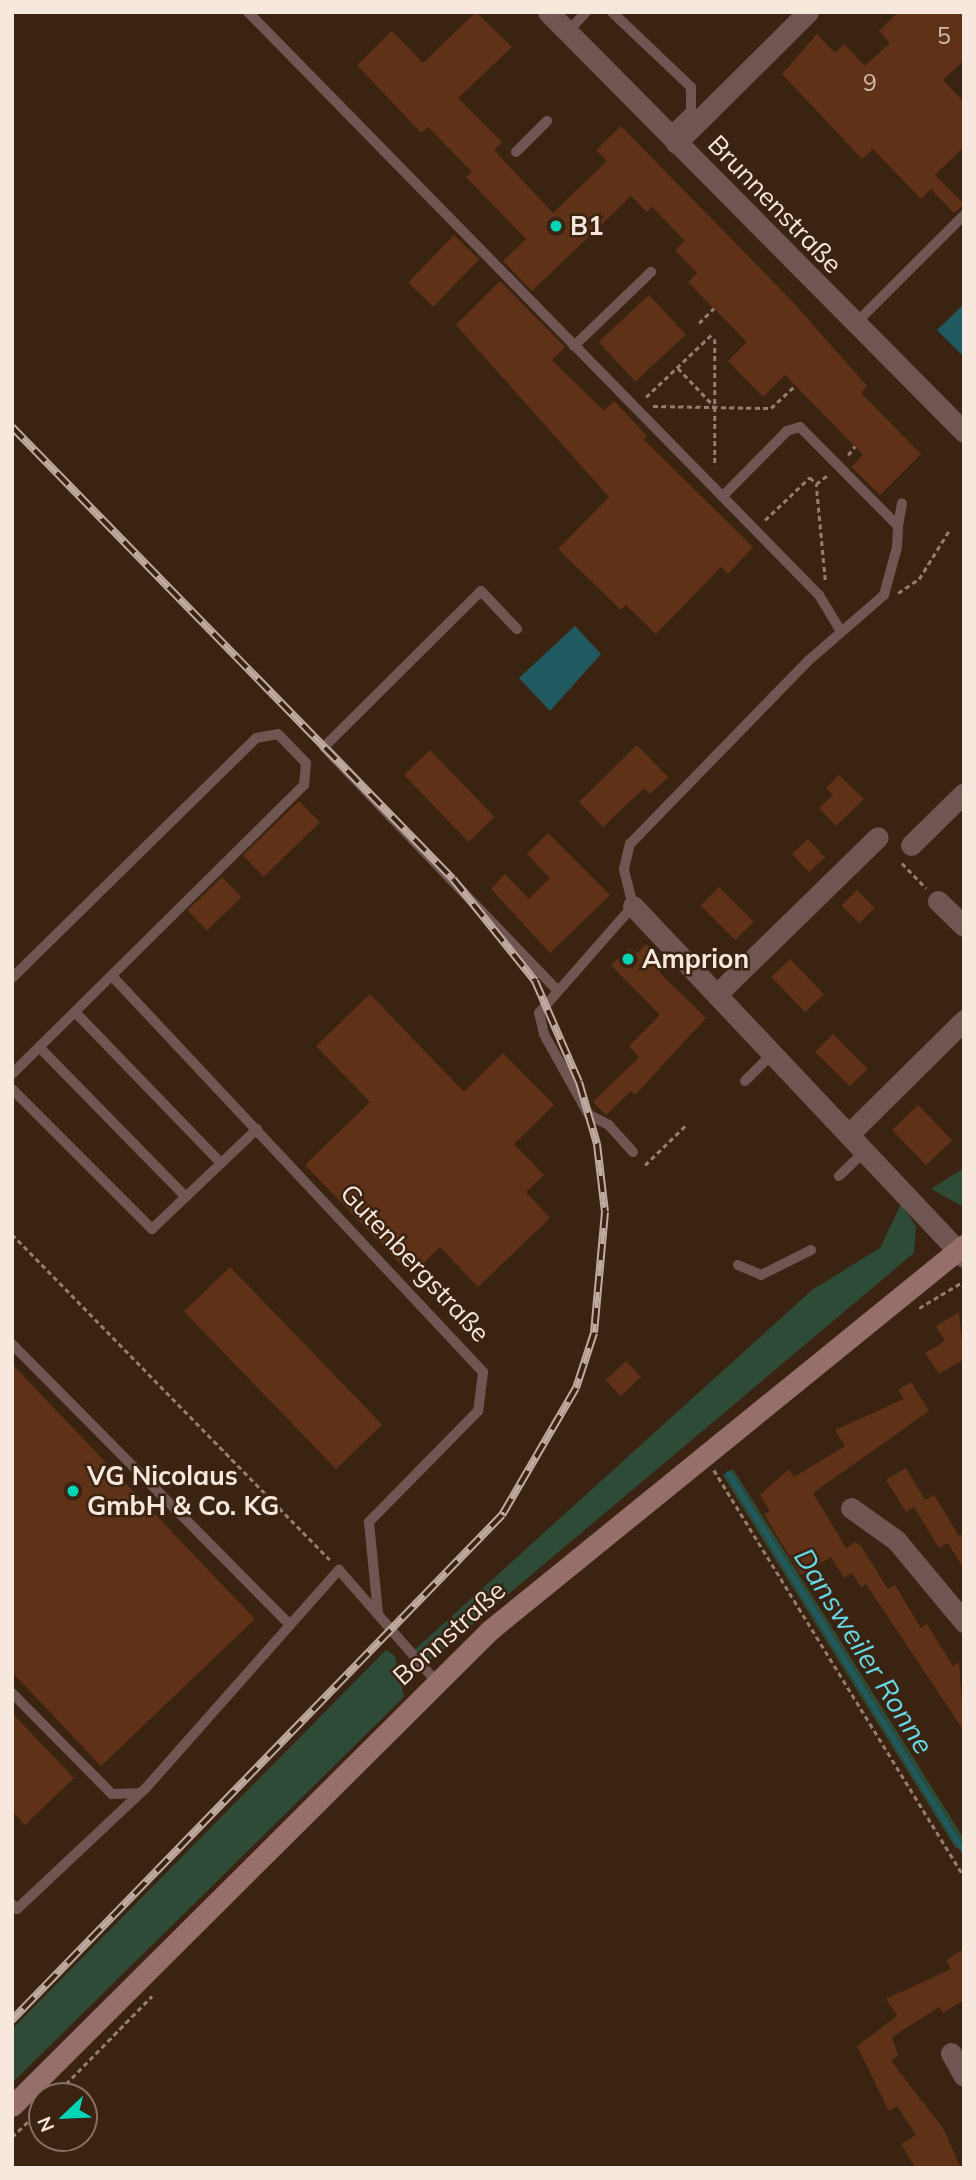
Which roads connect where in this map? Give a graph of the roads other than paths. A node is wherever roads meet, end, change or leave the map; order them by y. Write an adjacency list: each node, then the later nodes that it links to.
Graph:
1 (248, 12): 13 (lane)
2 (548, 12): 6 (street, Brunnenstraße)
3 (586, 12): 6 (lane)
4 (612, 12): 8 (lane)
5 (808, 12): 8 (street)
6 (567, 32): 8 (street, Brunnenstraße)
7 (547, 121): 9 (lane)
8 (672, 139): 12 (street, Brunnenstraße)
9 (516, 152)
10 (964, 215): 12 (lane)
11 (651, 272): 13 (lane)
12 (854, 325): 14 (street, Brunnenstraße)
13 (574, 346): 15 (lane)
14 (964, 432)
15 (719, 492): 17 (lane); 19 (lane)
16 (902, 503): 17 (lane)
17 (898, 526): 19 (lane)
18 (517, 629): 28 (lane)
19 (840, 631): 24 (lane)
20 (964, 793): 22 (street)
21 (878, 837): 29 (street)
22 (911, 845)
23 (938, 901): 25 (street)
24 (633, 906): 28 (lane); 29 (street)
25 (964, 926)
26 (112, 976): 27 (lane); 30 (lane); 37 (lane, Gutenbergstraße)
27 (12, 978)
28 (556, 989): 40 (lane)
29 (718, 993): 33 (street)
30 (75, 1013): 32 (lane); 41 (lane)
31 (964, 1020): 38 (street)
32 (39, 1048): 34 (lane); 43 (lane)
33 (775, 1051): 35 (lane); 38 (street)
34 (12, 1074)
35 (745, 1081)
36 (12, 1089): 43 (lane)
37 (257, 1129): 41 (lane); 49 (lane, Gutenbergstraße)
38 (852, 1131): 39 (street)
39 (866, 1150): 42 (lane); 45 (street)
40 (633, 1152)
41 (221, 1163): 43 (lane)
42 (839, 1176)
43 (186, 1197)
44 (811, 1250): 46 (lane)
45 (962, 1250): 52 (main road, Bonnstraße)
46 (738, 1265)
47 (12, 1344): 51 (lane)
48 (851, 1508): 50 (street)
49 (377, 1614): 51 (lane); 52 (lane)
50 (964, 1622)
51 (288, 1623): 54 (lane)
52 (436, 1681): 58 (main road, Bonnstraße)
53 (12, 1693): 54 (lane)
54 (145, 1788): 55 (lane)
55 (12, 1903)
56 (951, 2053): 57 (street)
57 (964, 2076)
58 (12, 2106)

